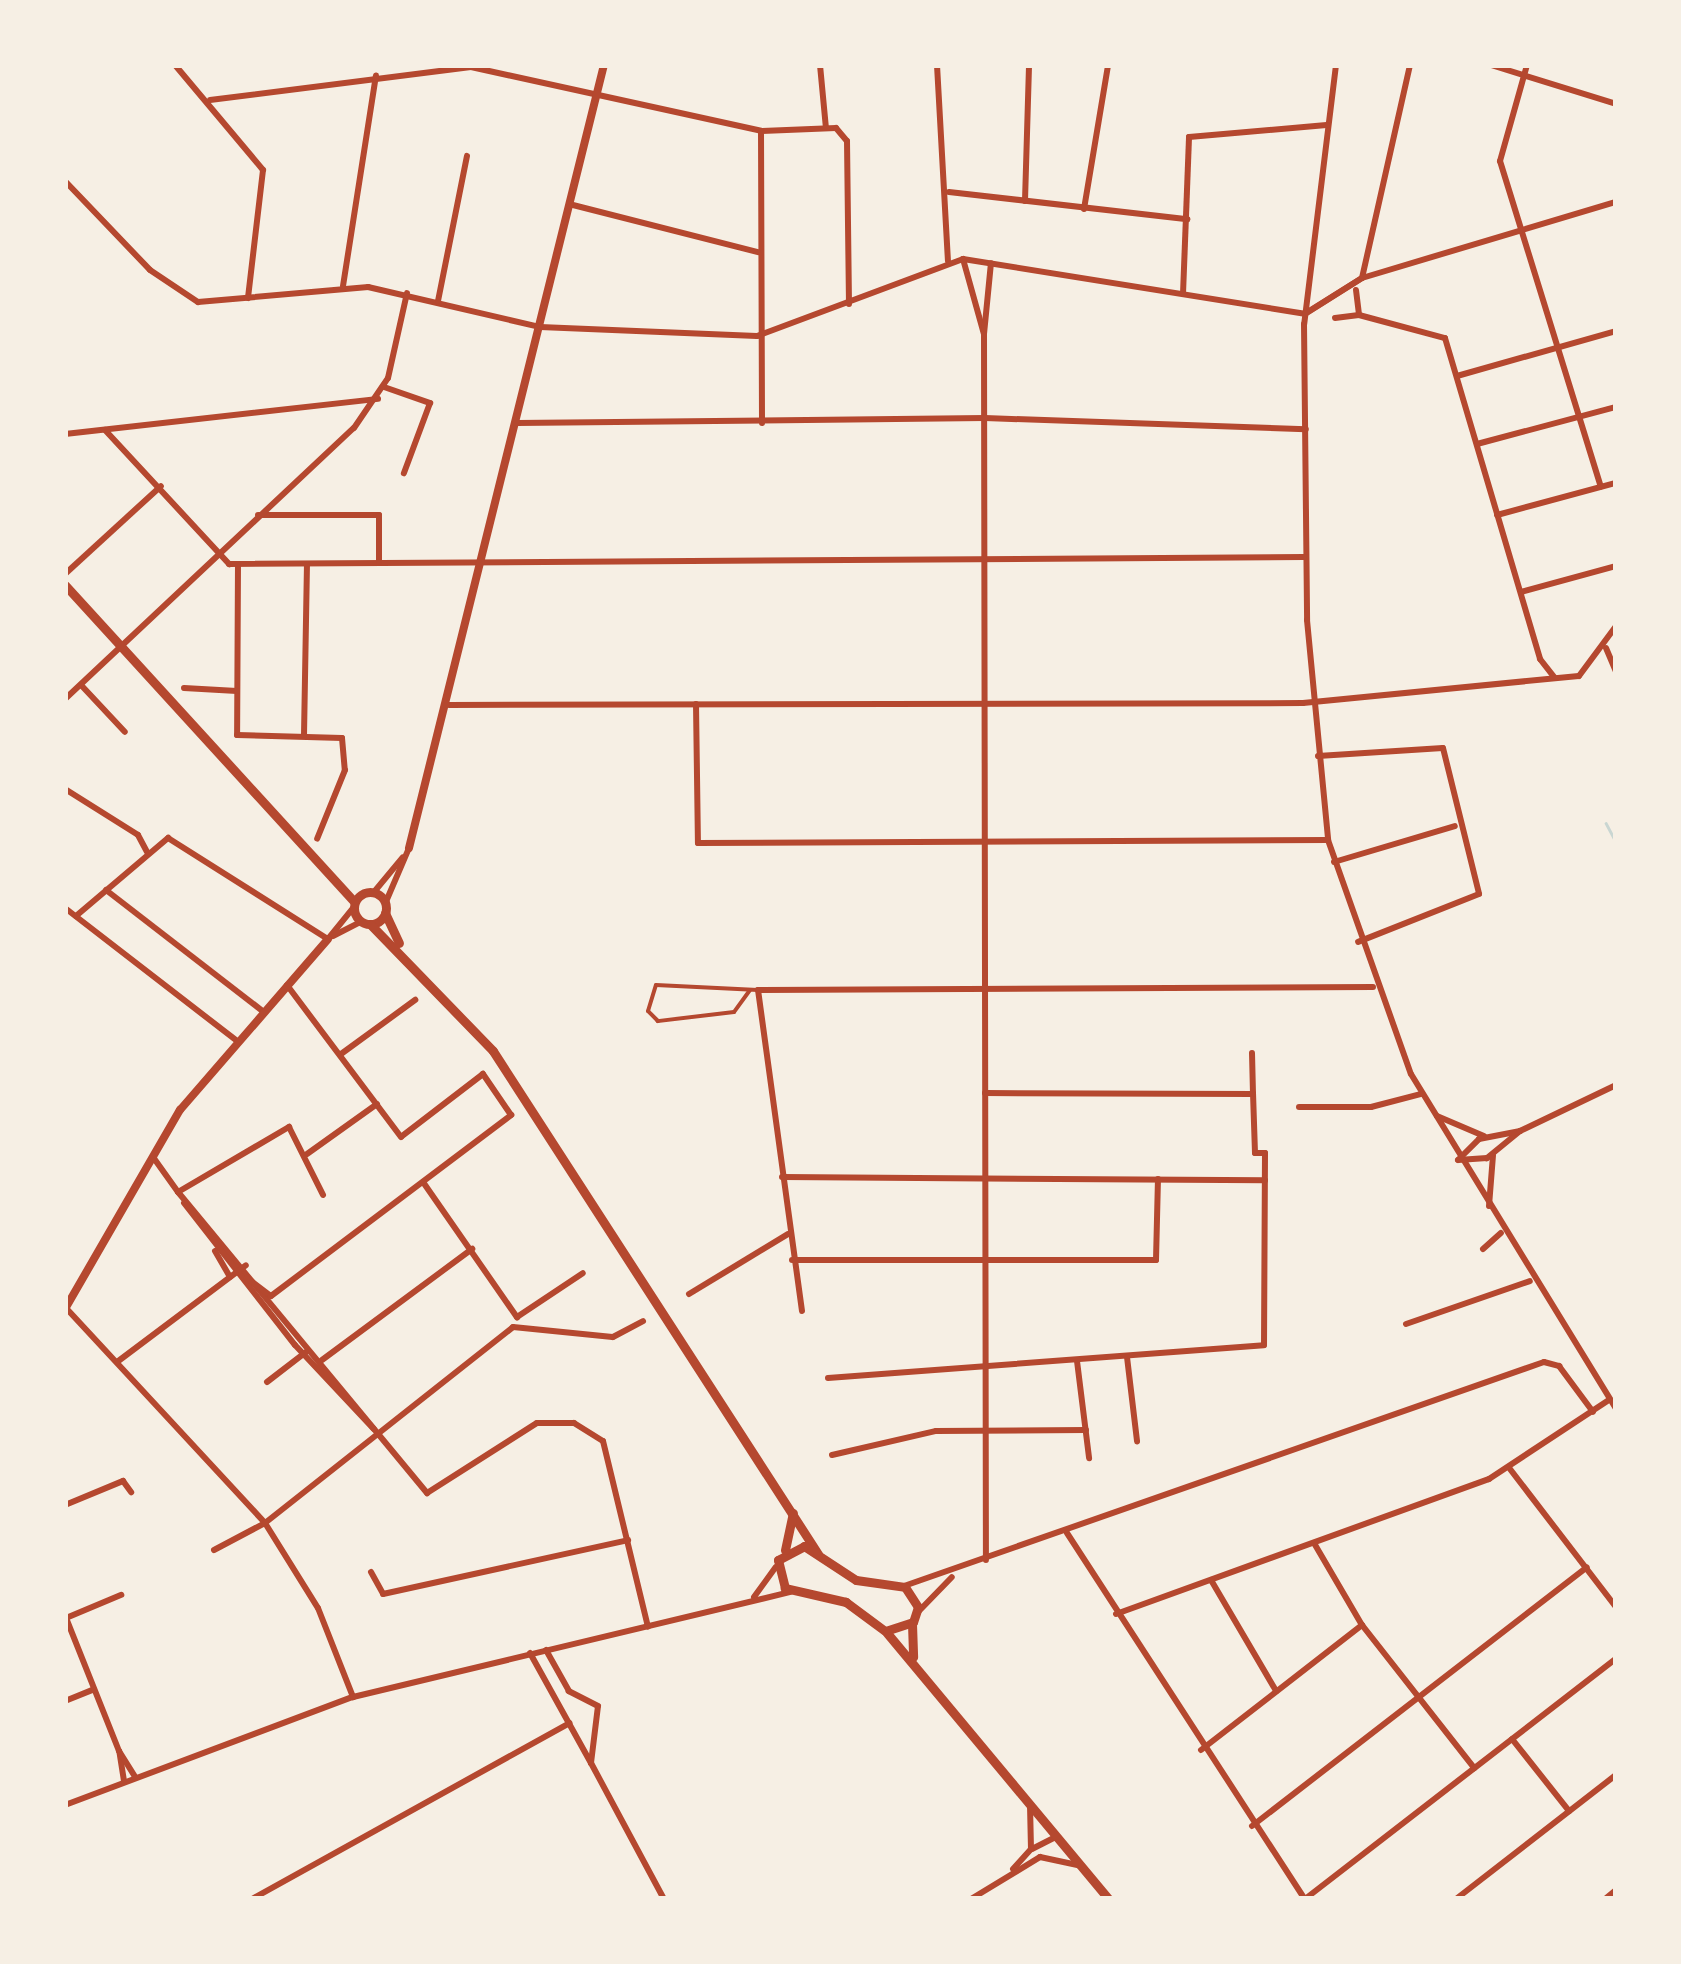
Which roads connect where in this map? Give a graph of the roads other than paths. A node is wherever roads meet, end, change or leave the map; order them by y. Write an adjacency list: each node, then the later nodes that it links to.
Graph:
1 (174, 65): 14 (street)
2 (604, 65): 13 (street)
3 (820, 65): 17 (street)
4 (938, 65): 21 (street)
5 (1029, 65): 22 (street)
6 (1108, 65): 25 (street)
7 (1336, 65): 16 (street)
8 (1410, 65): 32 (street)
9 (1491, 65): 12 (street)
10 (1527, 65): 12 (street)
11 (376, 76): 13 (street); 14 (street); 33 (street)
12 (1524, 76): 15 (street); 27 (street)
13 (596, 95): 18 (street); 24 (street)
14 (210, 100): 37 (street)
15 (1616, 104)
16 (1326, 124): 26 (street); 40 (street)
17 (826, 128): 18 (street); 39 (street)
18 (761, 131): 28 (street)
19 (467, 156): 38 (street)
20 (65, 181): 37 (street)
21 (948, 192): 22 (street); 30 (street)
22 (1026, 201): 25 (street)
23 (1616, 202): 27 (street)
24 (569, 204): 28 (street); 43 (street)
25 (1084, 209): 26 (street)
26 (1187, 219): 36 (street)
27 (1520, 230): 32 (street); 47 (street)
28 (758, 252): 46 (street)
29 (963, 259): 30 (street); 31 (street); 45 (street)
30 (948, 261): 39 (street)
31 (991, 264): 36 (street); 45 (street)
32 (1362, 278): 34 (street); 40 (street)
33 (343, 286): 35 (street); 37 (street)
34 (1356, 288): 40 (street); 41 (street)
35 (406, 293): 38 (street); 49 (street)
36 (1182, 294): 40 (street)
37 (248, 298)
38 (438, 301): 43 (street)
39 (849, 304): 46 (street)
40 (1305, 314): 56 (street)
41 (1358, 314): 42 (street); 48 (street)
42 (1336, 318)
43 (540, 327): 46 (street); 54 (street)
44 (1616, 331): 47 (street)
45 (984, 334): 53 (street)
46 (756, 336): 55 (street)
47 (1560, 348): 48 (street); 52 (street)
48 (1457, 376): 59 (street)
49 (384, 386): 50 (street); 60 (street)
50 (378, 399): 57 (street); 64 (street)
51 (1616, 407): 52 (street)
52 (1581, 417): 59 (street); 63 (street)
53 (984, 418): 55 (street); 56 (street); 69 (street)
54 (517, 423): 55 (street); 72 (street)
55 (762, 423)
56 (1306, 429): 67 (street)
57 (106, 430): 58 (street); 62 (street)
58 (65, 434)
59 (1477, 444): 65 (street)
60 (404, 473)
61 (1616, 483): 63 (street)
62 (161, 486): 66 (street); 74 (street)
63 (1601, 488): 65 (street)
64 (257, 515): 66 (street); 68 (street)
65 (1497, 515): 76 (street)
66 (218, 554): 70 (street); 78 (street)
67 (1304, 557): 69 (street); 86 (street)
68 (380, 562): 71 (street); 72 (street)
69 (988, 562): 72 (street); 88 (street)
70 (238, 564): 71 (street); 84 (street)
71 (306, 565): 91 (street)
72 (482, 566): 89 (street)
73 (1616, 566): 76 (street)
74 (65, 574)
75 (65, 585): 78 (main road)
76 (1521, 592): 81 (street)
77 (1616, 626): 79 (street)
78 (121, 646): 82 (street); 103 (main road)
79 (1606, 646): 80 (street); 81 (street)
80 (1616, 671)
81 (1556, 678): 86 (street)
82 (80, 685): 85 (street); 90 (street)
83 (184, 688): 84 (street)
84 (236, 691): 91 (street)
85 (65, 700)
86 (1314, 700): 88 (street); 92 (street)
87 (696, 704): 88 (street); 89 (street); 99 (street)
88 (992, 705): 99 (street)
89 (449, 706): 100 (street)
90 (125, 732)
91 (304, 736): 96 (street)
92 (1318, 756): 94 (street); 98 (street)
93 (65, 789): 95 (street)
94 (1455, 826): 102 (street); 112 (street)
95 (139, 836): 97 (street); 101 (street)
96 (317, 839)
97 (164, 840): 101 (street); 111 (street)
98 (1328, 840): 99 (street); 102 (street)
99 (988, 842): 117 (street)
100 (410, 848): 105 (street); 108 (street)
101 (147, 853): 104 (street)
102 (1334, 862): 112 (street)
103 (340, 880): 105 (main road); 106 (main road)
104 (106, 890): 109 (street); 119 (street)
105 (368, 893): 106 (main road); 108 (main road)
106 (354, 905): 110 (main road); 111 (street)
107 (65, 908): 109 (street)
108 (386, 908): 110 (main road); 113 (main road)
109 (76, 916): 121 (street)
110 (366, 923): 111 (street); 113 (main road)
111 (328, 939): 114 (street)
112 (1358, 942): 115 (street)
113 (400, 945): 186 (main road)
114 (287, 985): 119 (street); 124 (street)
115 (1372, 986): 117 (street); 128 (street)
116 (754, 990): 116 (lane); 117 (street); 138 (street)
117 (985, 994): 126 (street)
118 (415, 1000): 124 (street)
119 (264, 1012): 121 (street)
120 (65, 1040): 122 (street)
121 (238, 1041): 136 (street)
122 (65, 1053)
123 (1252, 1053): 127 (street)
124 (341, 1054): 129 (street)
125 (1616, 1085): 132 (street)
126 (985, 1093): 127 (street); 139 (street)
127 (1253, 1094): 141 (street)
128 (1421, 1094): 130 (street); 131 (street)
129 (377, 1104): 135 (street); 142 (street)
130 (1299, 1107)
131 (1431, 1111): 133 (street); 137 (street)
132 (1520, 1130): 133 (street); 134 (street)
133 (1490, 1137): 137 (street)
134 (1494, 1152): 137 (street); 145 (street)
135 (308, 1154): 143 (street); 144 (street)
136 (153, 1156): 143 (street); 158 (street)
137 (1458, 1160): 145 (street)
138 (782, 1177): 139 (street); 147 (street)
139 (987, 1179): 140 (street); 151 (street)
140 (1158, 1179): 141 (street); 151 (street)
141 (1265, 1180): 167 (street)
142 (423, 1182): 149 (street); 157 (street)
143 (178, 1192): 152 (street); 154 (street)
144 (323, 1195)
145 (1491, 1217): 146 (street)
146 (1501, 1233): 148 (street); 155 (street)
147 (788, 1234): 150 (street); 156 (street)
148 (1483, 1249)
149 (472, 1250): 161 (street); 168 (street)
150 (792, 1260): 151 (street); 159 (street)
151 (985, 1260): 171 (street)
152 (246, 1264): 154 (street); 157 (street)
153 (583, 1273): 161 (street)
154 (233, 1275): 157 (street); 160 (street); 170 (street)
155 (1530, 1282): 163 (street); 174 (street)
156 (689, 1294)
157 (271, 1296): 160 (street); 165 (street)
158 (66, 1308): 170 (street)
159 (802, 1311)
160 (268, 1312): 166 (street)
161 (517, 1317): 164 (street)
162 (644, 1321): 164 (street)
163 (1406, 1324)
164 (512, 1327): 177 (street)
165 (313, 1348): 166 (street); 168 (street)
166 (304, 1354): 173 (street); 177 (street)
167 (1127, 1357): 169 (street); 180 (street)
168 (322, 1360): 177 (street)
169 (1077, 1361): 171 (street); 178 (street)
170 (117, 1362): 187 (street)
171 (986, 1363): 172 (street); 179 (street)
172 (828, 1378)
173 (267, 1382)
174 (1610, 1400): 175 (street); 176 (street)
175 (1616, 1409)
176 (1592, 1412): 183 (street); 188 (street)
177 (375, 1430): 187 (street); 189 (street)
178 (1086, 1430): 179 (street); 182 (street)
179 (986, 1431): 181 (street); 194 (street)
180 (1137, 1442)
181 (832, 1455)
182 (1088, 1458)
183 (1510, 1468): 190 (street); 196 (street)
184 (131, 1492): 185 (street)
185 (65, 1505)
186 (792, 1506): 192 (main road); 193 (main road)
187 (265, 1523): 191 (street); 219 (street)
188 (1066, 1534): 194 (street); 205 (street)
189 (628, 1540): 197 (street); 209 (street)
190 (1314, 1543): 199 (street); 208 (street)
191 (214, 1550)
192 (783, 1553): 193 (main road); 195 (main road)
193 (818, 1554): 200 (main road)
194 (986, 1560): 198 (street)
195 (776, 1567): 201 (main road); 203 (street)
196 (1587, 1567): 204 (street); 220 (street)
197 (370, 1572)
198 (957, 1572): 200 (street); 207 (street)
199 (1211, 1580): 205 (street); 218 (street)
200 (903, 1586): 207 (main road)
201 (792, 1592): 203 (street); 210 (main road)
202 (121, 1595): 206 (street)
203 (749, 1601): 209 (street)
204 (1616, 1607)
205 (1116, 1614): 226 (street)
206 (65, 1615): 216 (street)
207 (915, 1618): 210 (main road); 217 (main road)
208 (1362, 1625): 218 (street); 220 (street)
209 (648, 1627): 211 (street)
210 (878, 1627): 217 (main road)
211 (546, 1650): 212 (street); 214 (street)
212 (530, 1653): 215 (street); 219 (street)
213 (1616, 1659): 225 (street)
214 (561, 1678): 215 (street); 224 (street)
215 (546, 1681): 222 (street)
216 (94, 1689): 221 (street); 227 (street)
217 (933, 1689): 235 (main road)
218 (1276, 1691): 226 (street)
219 (353, 1697): 231 (street)
220 (1419, 1698): 229 (street); 238 (street)
221 (65, 1701)
222 (569, 1723): 223 (street); 245 (street)
223 (574, 1732): 224 (street); 228 (street)
224 (593, 1738): 228 (street)
225 (1512, 1738): 229 (street); 237 (street)
226 (1202, 1750): 238 (street)
227 (119, 1752): 231 (street); 233 (street)
228 (591, 1763): 246 (street)
229 (1474, 1768): 249 (street)
230 (1616, 1775): 237 (street)
231 (134, 1777): 233 (street)
232 (65, 1778): 234 (street)
233 (124, 1782): 236 (street)
234 (65, 1791)
235 (1030, 1803): 239 (main road); 240 (street)
236 (65, 1805)
237 (1569, 1812): 250 (street)
238 (1252, 1826): 249 (street)
239 (1058, 1837): 240 (street); 241 (street); 242 (main road)
240 (1031, 1849): 243 (street)
241 (1040, 1858): 242 (street); 243 (street)
242 (1082, 1866): 248 (main road)
243 (1010, 1872): 247 (street)
244 (1616, 1890): 251 (street)
245 (252, 1899)
246 (664, 1899)
247 (971, 1899)
248 (1109, 1899)
249 (1305, 1899)
250 (1456, 1899)
251 (1605, 1899)

